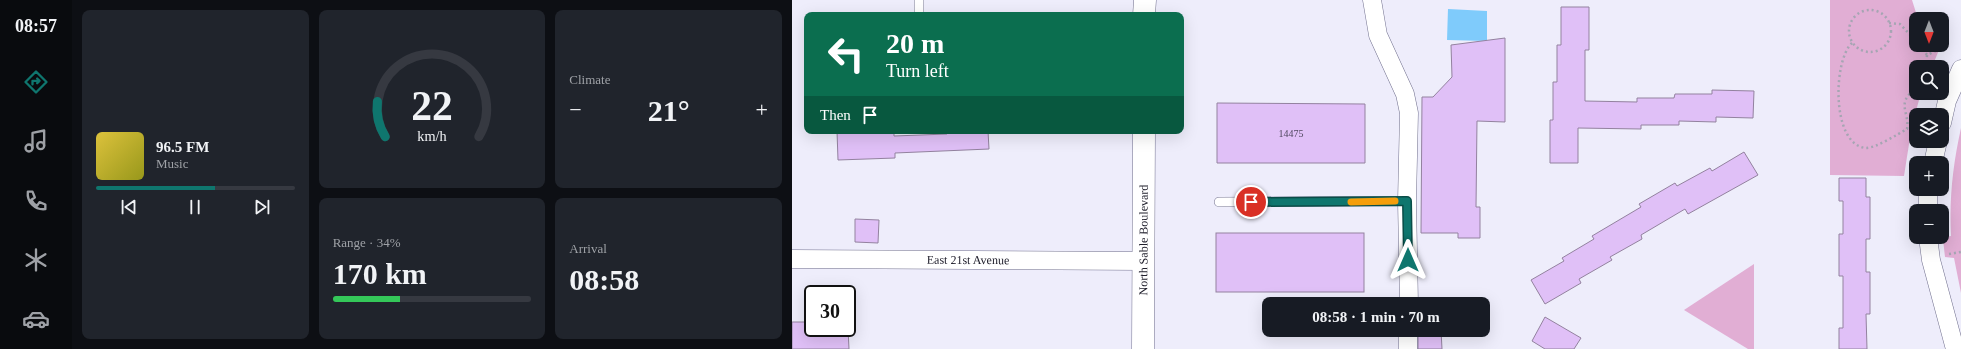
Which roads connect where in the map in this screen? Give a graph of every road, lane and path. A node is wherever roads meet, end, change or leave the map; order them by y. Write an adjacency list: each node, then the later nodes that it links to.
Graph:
1 (919, 0): 4 (lane)
2 (1144, 0): 5 (street)
3 (1372, 0): 17 (street)
4 (919, 12)
5 (1144, 12)
6 (1889, 23): 7 (path); 8 (path); 8 (path)
7 (1909, 34)
8 (1852, 43): 14 (path)
9 (1925, 52): 11 (path)
10 (1933, 52): 11 (path)
11 (1927, 55): 12 (path)
12 (1927, 60)
13 (1961, 69): 15 (street)
14 (1909, 94)
15 (1945, 108)
16 (1144, 134): 23 (street, North Sable Boulevard)
17 (1407, 201): 18 (lane); 24 (street)
18 (1219, 202)
19 (1929, 244): 28 (street)
20 (1961, 252): 21 (path)
21 (1944, 254)
22 (792, 259): 23 (street, East 21st Avenue)
23 (1143, 261): 26 (street, North Sable Boulevard)
24 (1409, 297)
25 (1408, 337): 27 (street)
26 (1143, 349)
27 (1408, 349)
28 (1955, 349)

